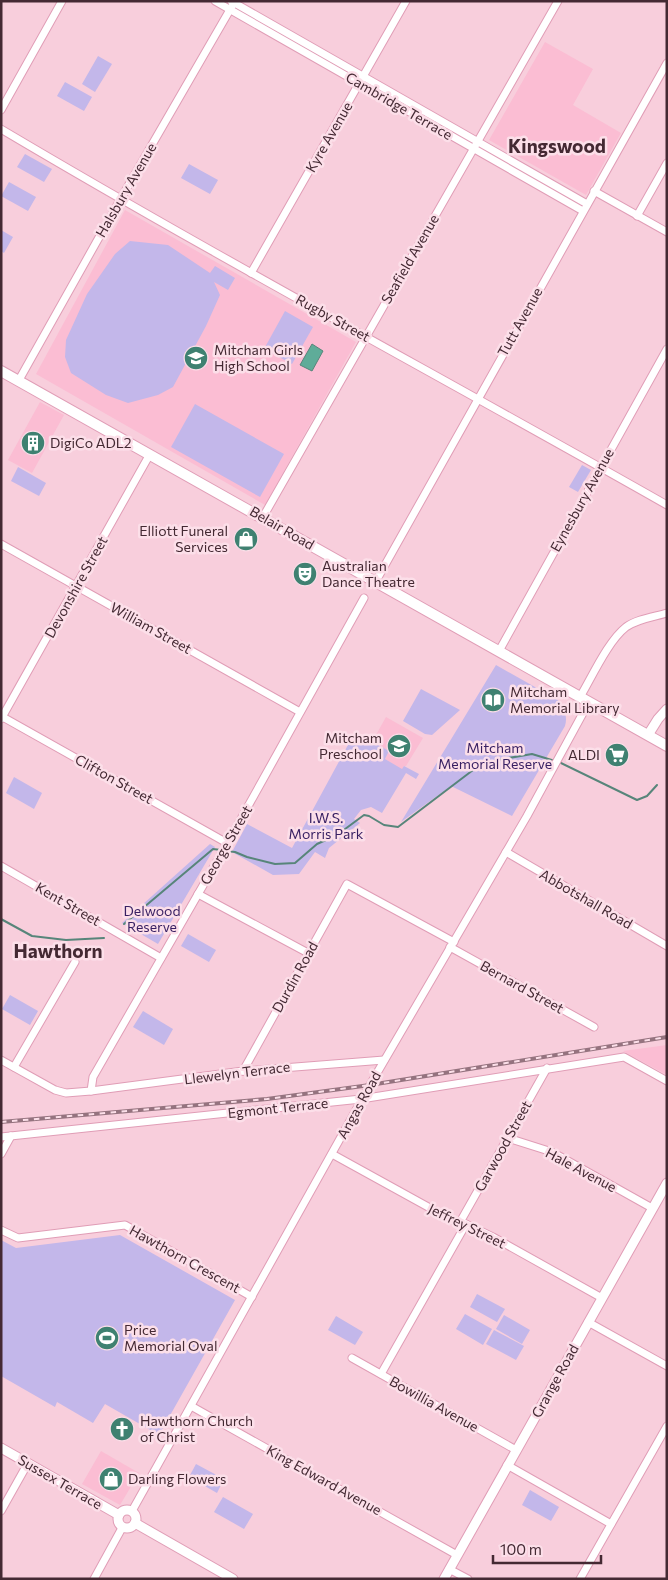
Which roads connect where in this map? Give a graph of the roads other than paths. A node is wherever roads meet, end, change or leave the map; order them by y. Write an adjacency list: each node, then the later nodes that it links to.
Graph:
1 (62, 1): 10 (street)
2 (215, 1): 6 (street, Cambridge Terrace)
3 (406, 1): 9 (street, Kyre Avenue)
4 (558, 1): 12 (street, Seafield Avenue)
5 (234, 2): 6 (street, Halsbury Avenue); 7 (street, Cambridge Terrace)
6 (230, 10): 7 (street, Cambridge Terrace); 15 (street, Halsbury Avenue)
7 (269, 27): 9 (street, Cambridge Terrace)
8 (667, 63): 14 (street, Tutt Avenue)
9 (362, 80): 12 (street, Cambridge Terrace); 19 (street, Kyre Avenue)
10 (1, 110)
11 (1, 128): 15 (street, Rugby Street)
12 (476, 145): 16 (street, Cambridge Terrace); 20 (street, Seafield Avenue)
13 (667, 163): 17 (street)
14 (594, 191): 16 (street, Tutt Avenue); 17 (street)
15 (120, 200): 19 (street, Rugby Street); 23 (street, Halsbury Avenue)
16 (585, 207): 24 (street, Tutt Avenue)
17 (637, 216): 18 (street)
18 (667, 232)
19 (251, 273): 20 (street, Rugby Street)
20 (366, 336): 24 (street, Rugby Street); 28 (street, Seafield Avenue)
21 (667, 349): 26 (street, Eynesbury Avenue)
22 (1, 370): 23 (main road, Belair Road)
23 (19, 380): 25 (main road, Belair Road)
24 (478, 398): 26 (street, Rugby Street); 30 (street, Tutt Avenue)
25 (150, 454): 28 (main road, Belair Road); 31 (street, Devonshire Street)
26 (600, 467): 27 (street, Rugby Street); 34 (street, Eynesbury Avenue)
27 (667, 505)
28 (263, 517): 30 (main road, Belair Road)
29 (1, 544): 31 (street, William Street)
30 (376, 581): 34 (main road, Belair Road)
31 (77, 586): 37 (street, William Street); 38 (street, Devonshire Street)
32 (364, 598): 37 (street, George Street)
33 (667, 613): 35 (street, Angas Road)
34 (499, 651): 35 (main road, Belair Road)
35 (585, 699): 39 (main road, Belair Road); 42 (street, Angas Road)
36 (667, 709): 39 (street)
37 (300, 712): 41 (street, George Street)
38 (2, 717): 41 (street, Clifton Street)
39 (648, 735): 40 (main road, Belair Road)
40 (667, 746)
41 (227, 843): 45 (street, George Street)
42 (506, 852): 46 (street, Angas Road); 47 (street, Abbotshall Road)
43 (1, 866): 49 (street, Kent Street)
44 (347, 884): 46 (street, Bernard Street); 48 (street, Durdin Road)
45 (198, 894): 48 (street); 49 (street, George Street)
46 (452, 945): 51 (street, Bernard Street); 53 (street, Angas Road)
47 (667, 946)
48 (308, 953): 56 (street, Durdin Road)
49 (161, 958): 58 (street, George Street)
50 (75, 962): 54 (street)
51 (594, 1027)
52 (1, 1060): 54 (street, Llewelyn Terrace)
53 (384, 1060): 56 (street, Llewelyn Terrace); 59 (street, Angas Road)
54 (14, 1067): 58 (street, Llewelyn Terrace)
55 (547, 1068): 57 (street, Egmont Terrace); 59 (street, Egmont Terrace); 62 (street, Garwood Street)
56 (243, 1071): 58 (street, Llewelyn Terrace)
57 (667, 1080)
58 (91, 1092)
59 (362, 1099): 60 (street, Egmont Terrace); 64 (street, Angas Road)
60 (11, 1136): 61 (street, Egmont Terrace); 63 (street)
61 (1, 1137)
62 (508, 1138): 66 (street, Hale Avenue); 67 (street, Garwood Street)
63 (1, 1154)
64 (332, 1154): 67 (street, Jeffrey Street); 69 (street, Angas Road)
65 (667, 1183): 66 (street, Grange Road)
66 (652, 1208): 70 (street, Grange Road)
67 (463, 1224): 70 (street, Jeffrey Street); 74 (street, Garwood Street)
68 (1, 1230): 69 (street, Hawthorn Crescent)
69 (252, 1297): 75 (street, Angas Road)
70 (602, 1298): 71 (street, Grange Road)
71 (588, 1322): 73 (street); 78 (street, Grange Road)
72 (352, 1358): 74 (street, Bowillia Avenue)
73 (667, 1366)
74 (381, 1374): 78 (street, Bowillia Avenue)
75 (191, 1406): 82 (street, Angas Road); 87 (street, King Edward Avenue)
76 (667, 1426): 85 (street)
77 (1, 1448): 79 (street, Sussex Terrace)
78 (516, 1450): 80 (street, Grange Road)
79 (28, 1463): 81 (street); 83 (street, Sussex Terrace)
80 (508, 1465): 85 (street); 87 (street, Grange Road)
81 (1, 1511)
82 (132, 1511): 83 (street); 84 (street)
83 (119, 1515): 86 (street)
84 (136, 1523): 86 (street); 89 (street)
85 (611, 1524): 94 (street)
86 (122, 1528): 90 (street)
87 (457, 1555): 88 (street, Grange Road)
88 (449, 1569): 92 (street, Grange Road); 93 (street)
89 (221, 1576): 91 (street)
90 (94, 1579)
91 (233, 1579)
92 (444, 1579)
93 (468, 1579)
94 (580, 1579)

